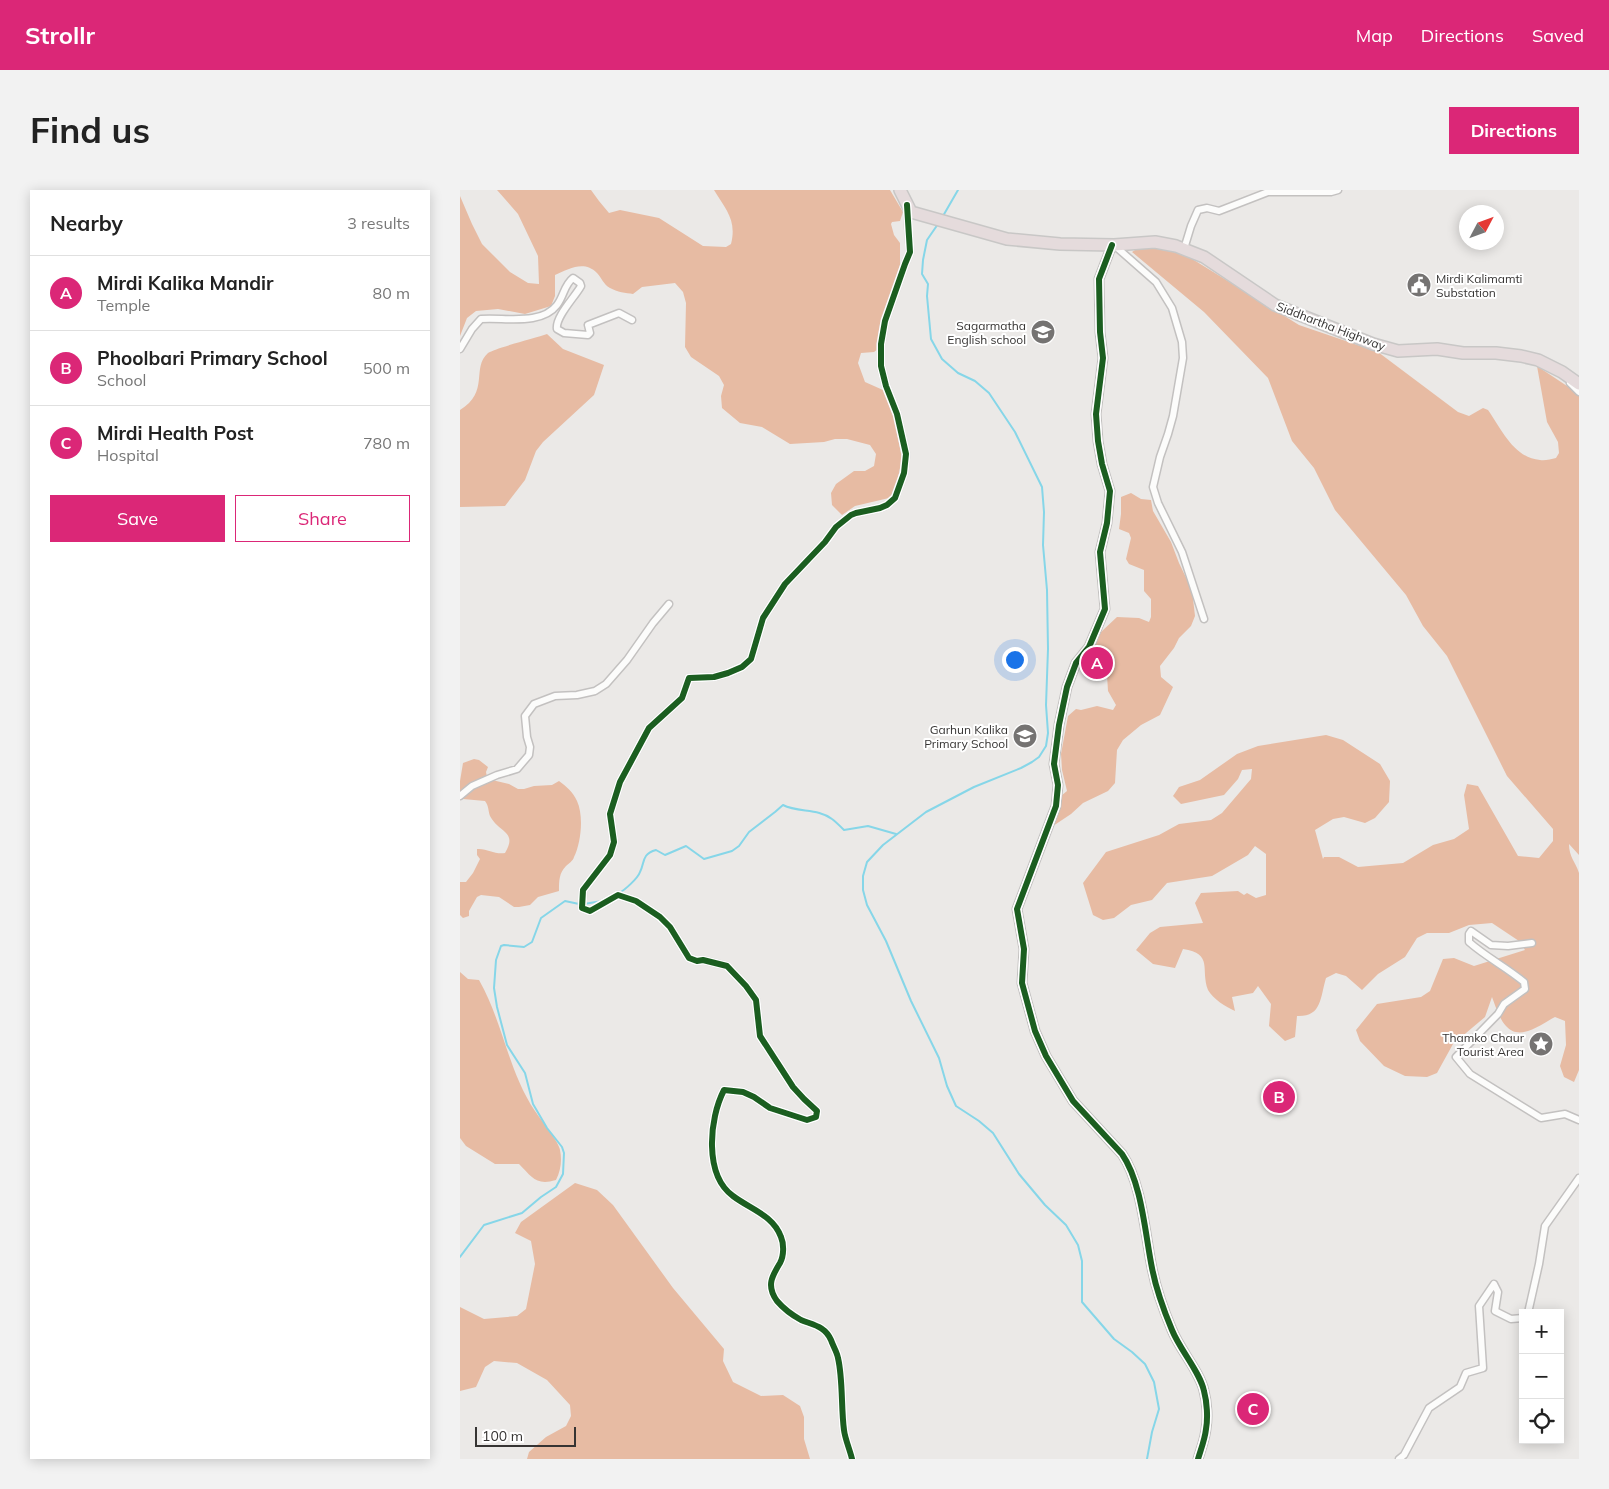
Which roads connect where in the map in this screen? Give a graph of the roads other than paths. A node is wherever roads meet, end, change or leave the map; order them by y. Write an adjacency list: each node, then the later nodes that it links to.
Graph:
1 (900, 190): 3 (highway)
2 (1338, 190): 5 (street)
3 (909, 209): 4 (highway, Siddhartha Highway); 19 (street)
4 (1113, 245): 5 (highway, Siddhartha Highway); 12 (street); 20 (street)
5 (1184, 249): 8 (highway, Siddhartha Highway)
6 (632, 320): 7 (street)
7 (460, 349)
8 (1562, 372): 9 (highway, Siddhartha Highway); 10 (street)
9 (1579, 384)
10 (1579, 392)
11 (669, 604): 13 (street)
12 (1204, 619)
13 (460, 796)
14 (1532, 944): 15 (street)
15 (1579, 1120)
16 (1579, 1178): 17 (street)
17 (1529, 1309)
18 (1519, 1318): 21 (street)
19 (852, 1459)
20 (1198, 1459)
21 (1399, 1459)

